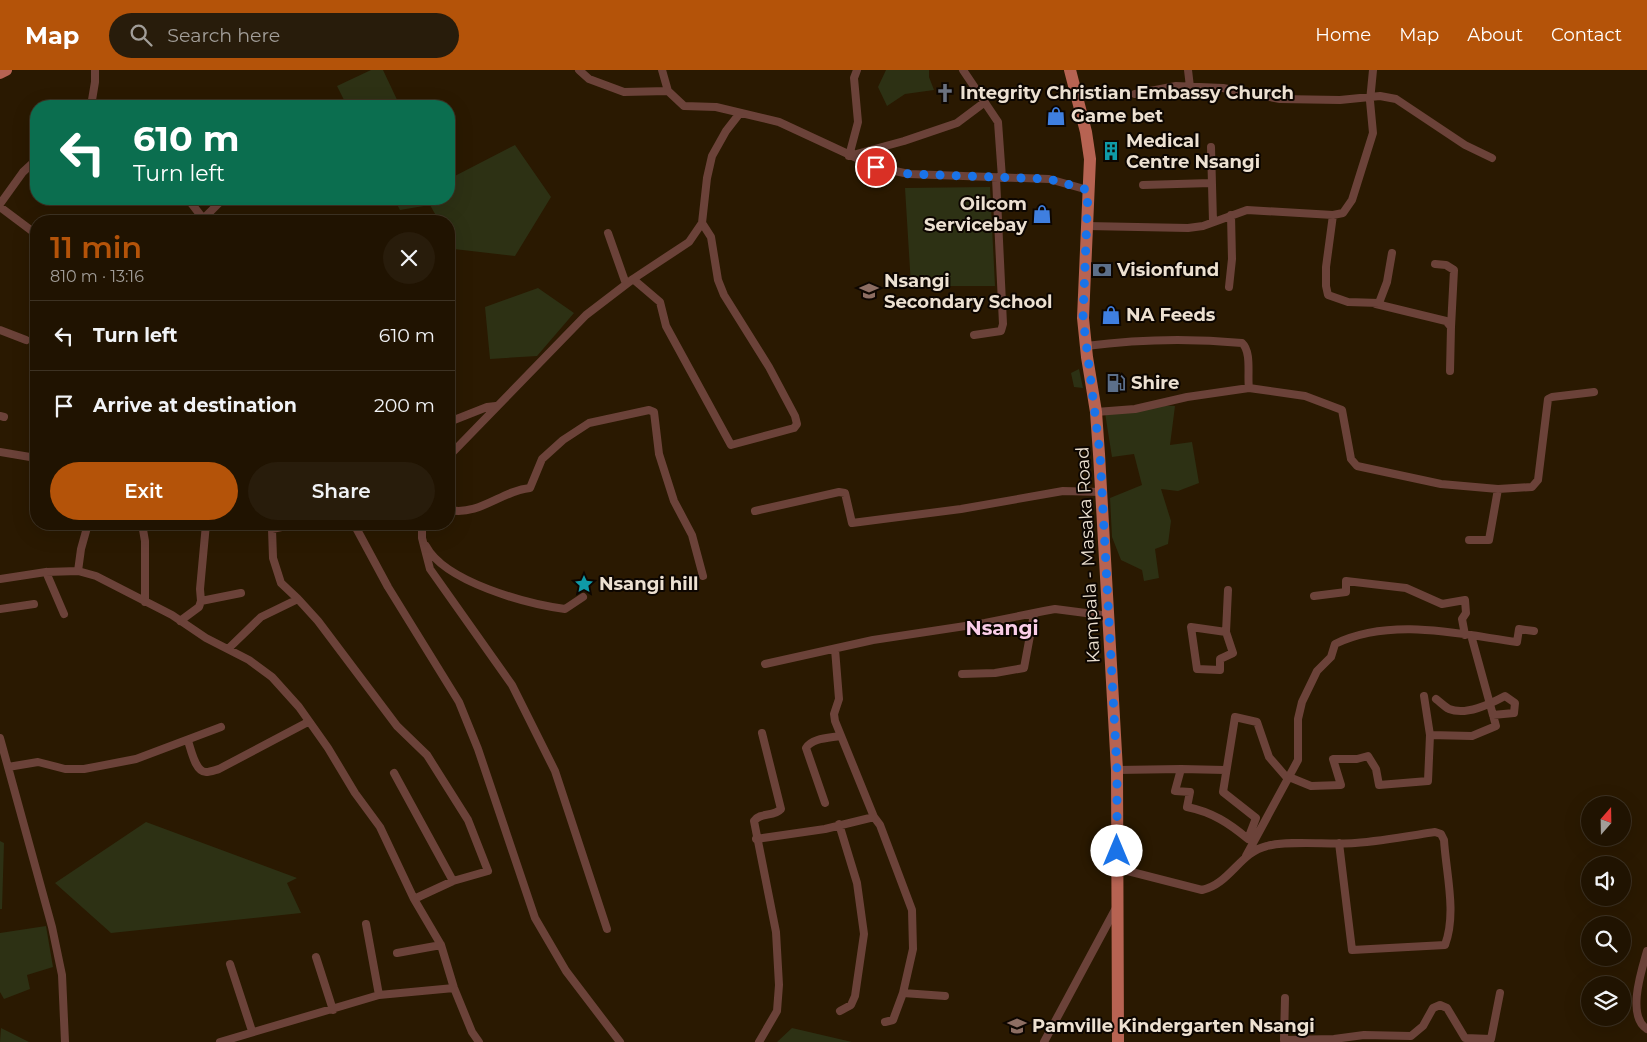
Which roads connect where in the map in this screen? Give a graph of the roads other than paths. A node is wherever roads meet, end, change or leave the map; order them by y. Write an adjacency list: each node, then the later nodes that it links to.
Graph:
1 (6, 70): 10 (main road)
2 (95, 70): 15 (street)
3 (579, 70): 12 (street)
4 (662, 70): 12 (street)
5 (857, 70): 19 (street)
6 (963, 70): 16 (street)
7 (1070, 70): 25 (main road, Kampala - Masaka Road)
8 (1188, 70): 11 (street)
9 (1373, 70): 14 (street)
10 (0, 73)
11 (1190, 87): 13 (street); 14 (street)
12 (668, 91): 17 (street)
13 (1135, 94)
14 (1372, 96): 20 (street); 32 (street)
15 (92, 100)
16 (985, 102): 19 (street); 22 (street)
17 (740, 113): 19 (street); 34 (street)
18 (1210, 147): 23 (street)
19 (849, 156): 22 (street)
20 (1492, 158)
21 (30, 166): 26 (street)
22 (999, 178): 25 (street); 45 (street)
23 (1211, 183): 24 (street); 33 (street)
24 (1143, 184)
25 (1088, 190): 35 (main road, Kampala - Masaka Road)
26 (0, 205): 36 (street)
27 (193, 205): 29 (street)
28 (218, 205): 30 (street)
29 (200, 215)
30 (209, 215)
31 (1231, 215): 32 (street); 33 (street); 41 (street)
32 (1332, 215): 42 (street)
33 (1213, 222): 35 (street)
34 (702, 223): 40 (street); 40 (street)
35 (1087, 226): 47 (main road, Kampala - Masaka Road)
36 (30, 229)
37 (608, 233): 40 (street)
38 (1392, 253): 42 (street)
39 (1435, 264): 43 (street)
40 (630, 282): 51 (street)
41 (1229, 287)
42 (1376, 304): 43 (street)
43 (1451, 327): 48 (street)
44 (0, 330): 46 (street)
45 (974, 335)
46 (26, 340)
47 (1086, 346): 49 (street); 52 (main road, Kampala - Masaka Road)
48 (1450, 371)
49 (1249, 388): 52 (street); 57 (street)
50 (1594, 392): 57 (street)
51 (496, 406): 53 (street); 54 (street)
52 (1096, 412): 58 (main road, Kampala - Masaka Road)
53 (455, 420)
54 (455, 450)
55 (0, 452): 56 (street)
56 (30, 457)
57 (1498, 489): 68 (street)
58 (1101, 492): 60 (street); 84 (main road, Kampala - Masaka Road)
59 (455, 510): 71 (street)
60 (756, 511)
61 (86, 530): 69 (street)
62 (143, 530): 79 (street)
63 (205, 530): 78 (street)
64 (272, 530): 77 (street)
65 (357, 530): 143 (street)
66 (422, 530): 67 (street)
67 (422, 538): 76 (street); 121 (street)
68 (1469, 540)
69 (78, 571): 70 (street); 79 (street)
70 (46, 572): 72 (street); 82 (street)
71 (703, 576)
72 (0, 579)
73 (1228, 590): 87 (street)
74 (241, 594): 78 (street)
75 (1314, 596): 88 (street)
76 (583, 597)
77 (298, 599): 89 (street); 117 (street)
78 (201, 601): 85 (street)
79 (145, 602): 85 (street)
80 (34, 604): 81 (street)
81 (0, 609)
82 (64, 614)
83 (1034, 614): 84 (street); 90 (street); 92 (street)
84 (1109, 616): 106 (main road, Kampala - Masaka Road)
85 (180, 621): 89 (street)
86 (1534, 631): 88 (street)
87 (1226, 632): 87 (street)
88 (1468, 635): 95 (street); 109 (street)
89 (229, 648): 97 (street)
90 (834, 649): 91 (street); 101 (street)
91 (764, 664)
92 (962, 674)
93 (1424, 696): 100 (street)
94 (1436, 699): 95 (street)
95 (1490, 704): 96 (street); 96 (street)
96 (1493, 715): 100 (street)
97 (308, 722): 103 (street); 118 (street)
98 (221, 728): 103 (street)
99 (762, 733): 113 (street)
100 (1430, 735): 109 (street)
101 (840, 736): 110 (street); 111 (street)
102 (0, 738): 104 (street)
103 (188, 741): 104 (street)
104 (8, 767): 140 (street)
105 (1181, 769): 106 (street); 107 (street); 107 (street)
106 (1117, 770): 116 (main road, Kampala - Masaka Road)
107 (1225, 770): 109 (street)
108 (394, 773): 117 (street)
109 (1289, 778): 115 (street)
110 (825, 803)
111 (874, 817): 112 (street); 128 (street)
112 (840, 824): 113 (street); 134 (street)
113 (756, 839): 144 (street)
114 (1339, 843): 114 (street); 115 (street)
115 (1244, 860): 116 (street)
116 (1116, 868): 119 (main road, Kampala - Masaka Road)
117 (453, 881): 118 (street)
118 (414, 899): 122 (street)
119 (1116, 908): 145 (street); 146 (main road, Kampala - Masaka Road)
120 (366, 924): 130 (street)
121 (607, 929)
122 (442, 945): 124 (street); 127 (street)
123 (1647, 951): 136 (street)
124 (397, 953)
125 (316, 957): 133 (street)
126 (230, 964): 137 (street)
127 (454, 988): 130 (street); 142 (street)
128 (903, 993): 131 (street); 135 (street)
129 (1500, 993): 139 (street)
130 (379, 995): 133 (street)
131 (945, 996)
132 (1286, 998): 138 (street)
133 (333, 1010): 137 (street)
134 (840, 1011)
135 (885, 1022)
136 (1647, 1029)
137 (252, 1031): 141 (street)
138 (1407, 1039): 139 (street)
139 (1464, 1040)
140 (65, 1042)
141 (220, 1042)
142 (479, 1042)
143 (620, 1042)
144 (759, 1042)
145 (1044, 1042)
146 (1118, 1042)

